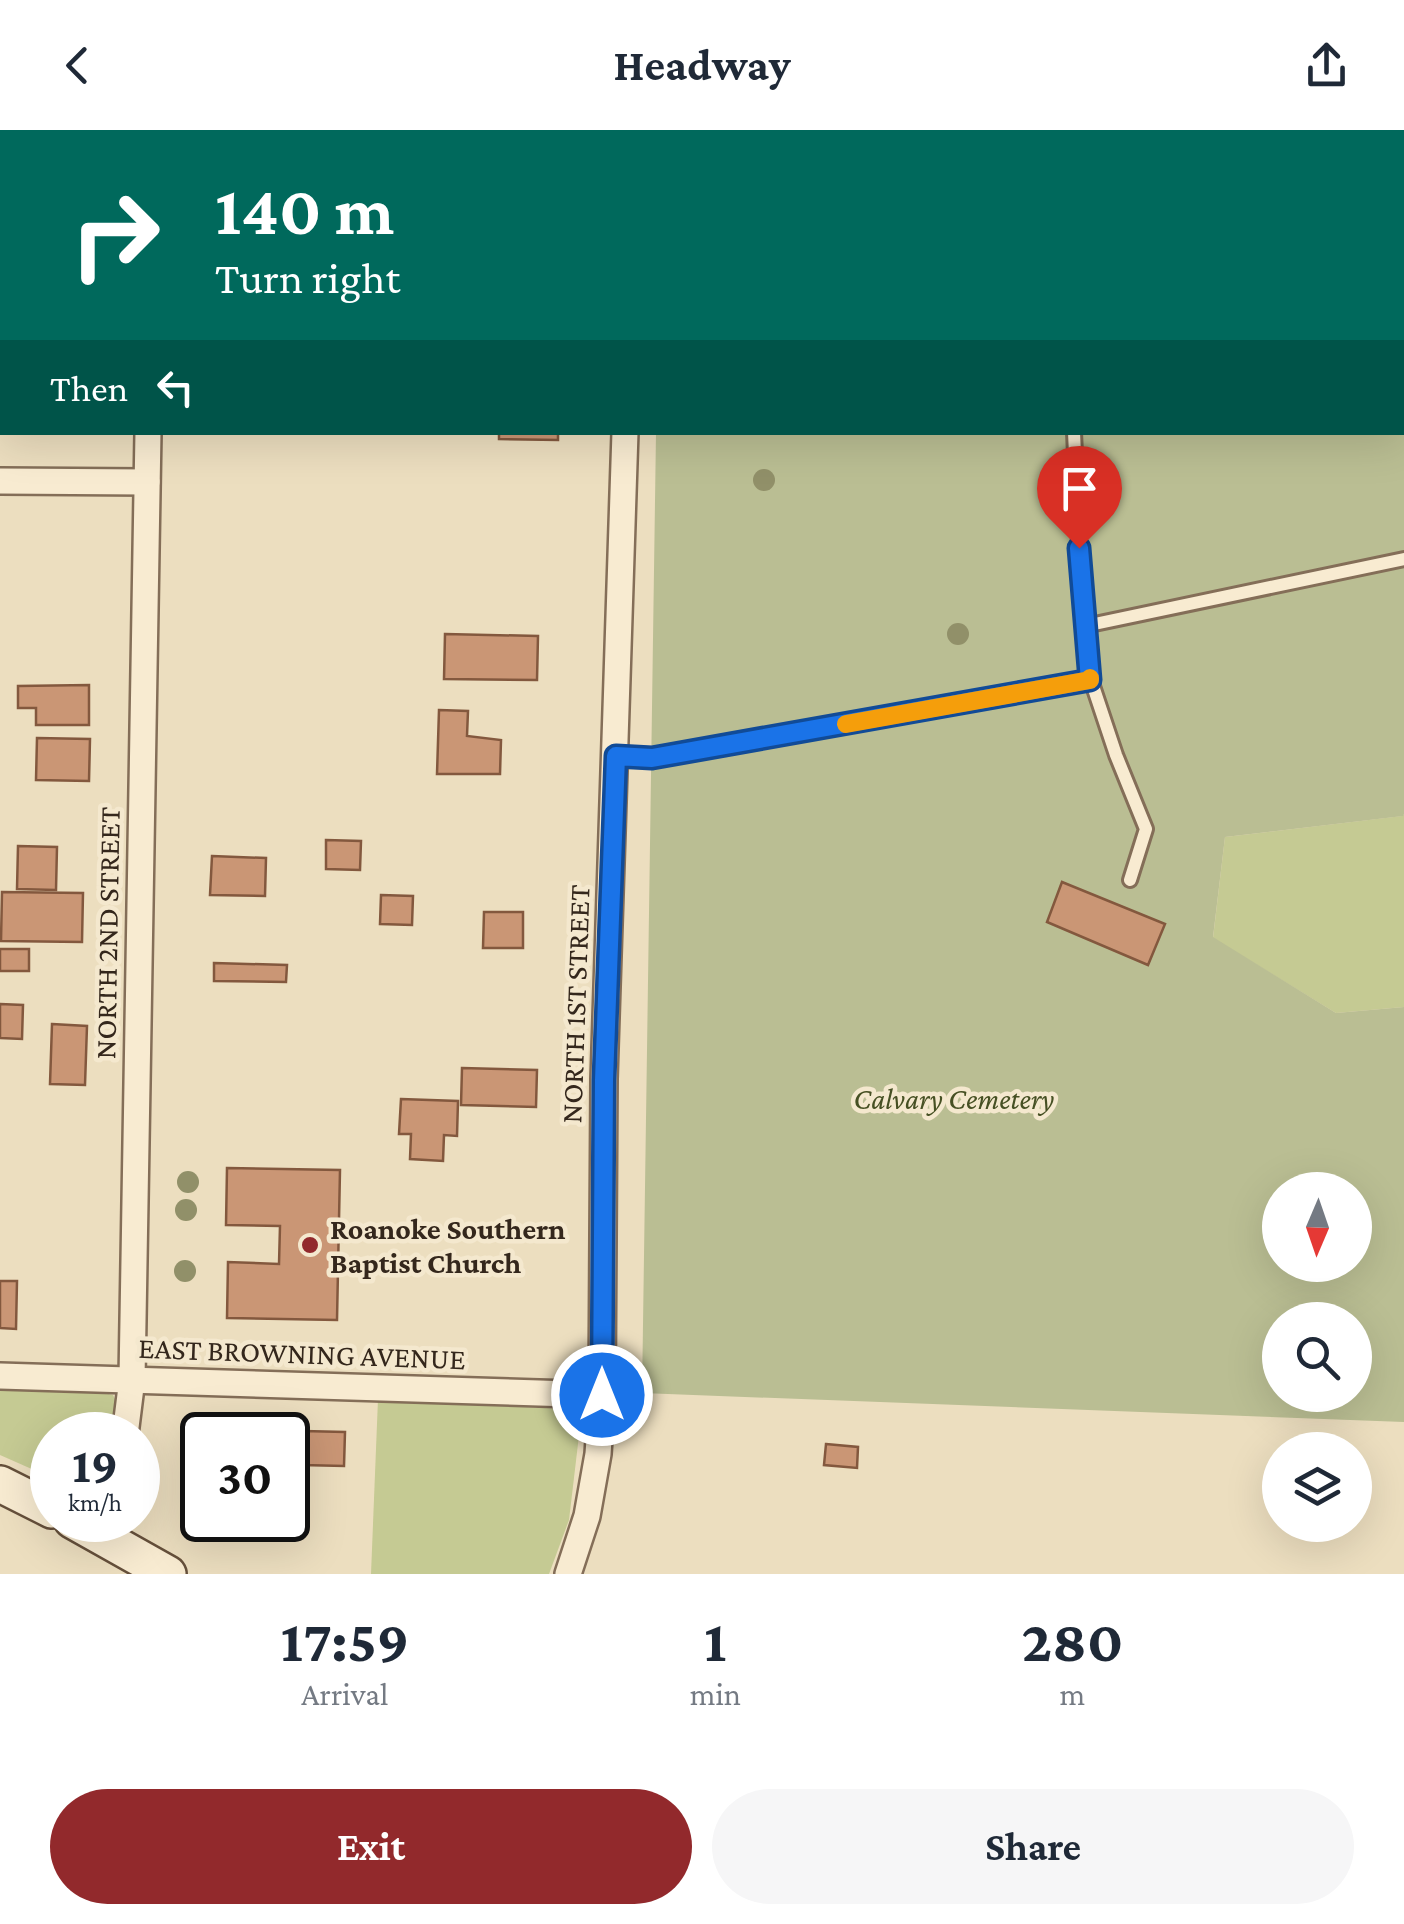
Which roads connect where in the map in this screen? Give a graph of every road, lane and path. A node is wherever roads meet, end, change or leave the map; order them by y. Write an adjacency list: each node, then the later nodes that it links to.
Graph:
1 (148, 435): 5 (street, NORTH 2ND STREET)
2 (625, 435): 9 (street, NORTH 1ST STREET)
3 (1074, 435): 7 (lane)
4 (0, 481): 5 (street)
5 (147, 482): 12 (street, NORTH 2ND STREET)
6 (1404, 559): 7 (lane)
7 (1085, 626): 8 (lane)
8 (1090, 680): 9 (lane); 10 (lane)
9 (616, 756): 13 (street, NORTH 1ST STREET)
10 (1130, 880)
11 (0, 1376): 12 (street, EAST BROWNING AVENUE)
12 (132, 1380): 13 (street, EAST BROWNING AVENUE); 14 (street, NORTH 2ND STREET)
13 (602, 1395): 19 (street, NORTH 1ST STREET)
14 (128, 1412)
15 (0, 1484): 16 (street)
16 (30, 1499)
17 (118, 1542): 18 (street)
18 (168, 1574)
19 (568, 1574)

